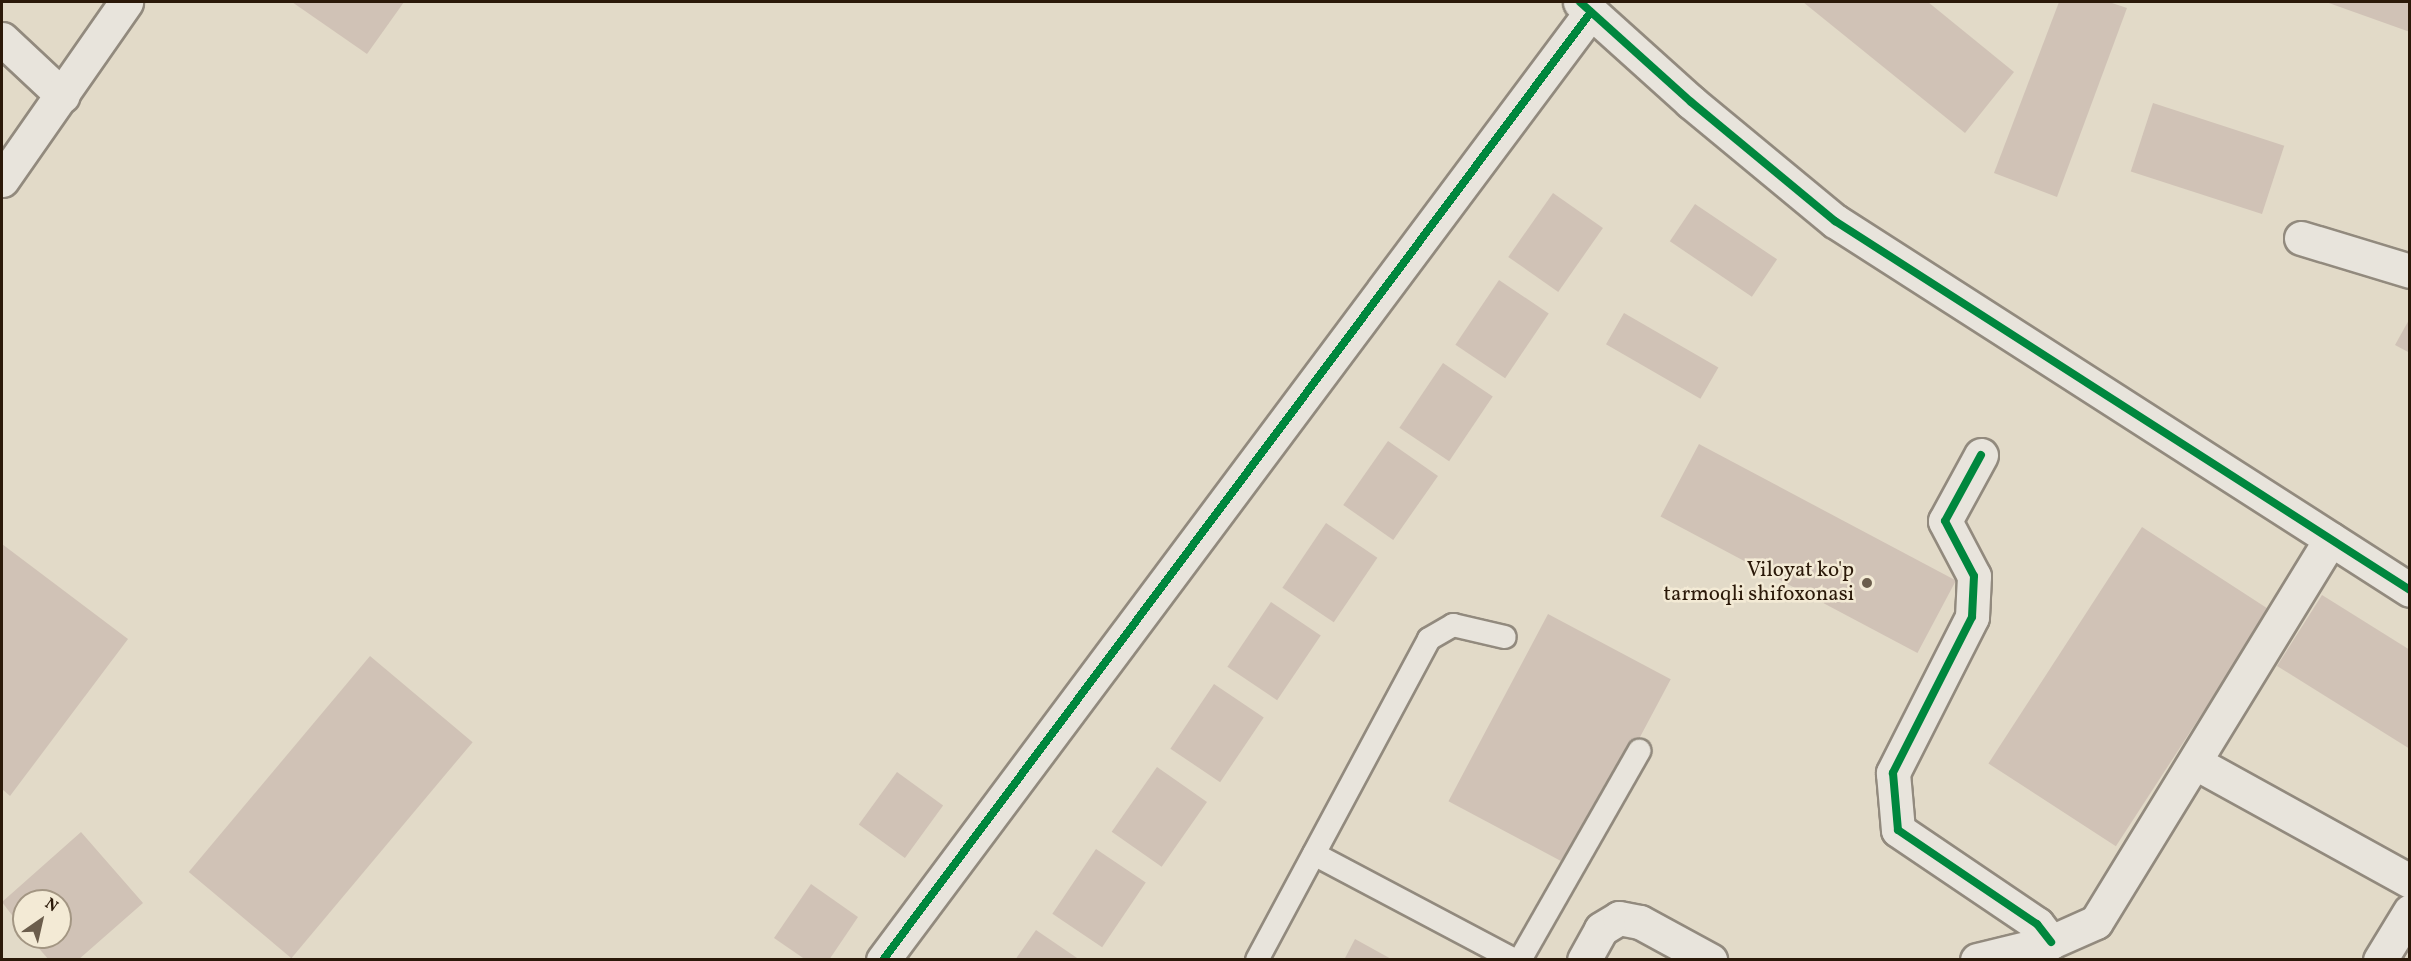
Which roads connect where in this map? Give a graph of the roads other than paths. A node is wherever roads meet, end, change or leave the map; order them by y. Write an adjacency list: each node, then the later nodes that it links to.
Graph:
1 (126, 2): 4 (street)
2 (1586, 7): 9 (street); 18 (street)
3 (2, 39): 4 (street)
4 (63, 96): 5 (street)
5 (2, 180)
6 (2301, 238): 7 (street)
7 (2409, 271)
8 (1981, 456): 17 (street)
9 (2331, 539): 10 (street); 13 (street)
10 (2409, 590)
11 (1505, 637): 14 (lane)
12 (1639, 751): 21 (lane)
13 (2196, 763): 15 (street); 17 (street)
14 (1314, 854): 19 (lane); 20 (lane)
15 (2409, 881)
16 (2409, 911): 25 (street)
17 (2051, 942): 24 (street)
18 (883, 960)
19 (1257, 960)
20 (1514, 960)
21 (1520, 960)
22 (1584, 960): 23 (street)
23 (1710, 960)
24 (1977, 960)
25 (2380, 960)

